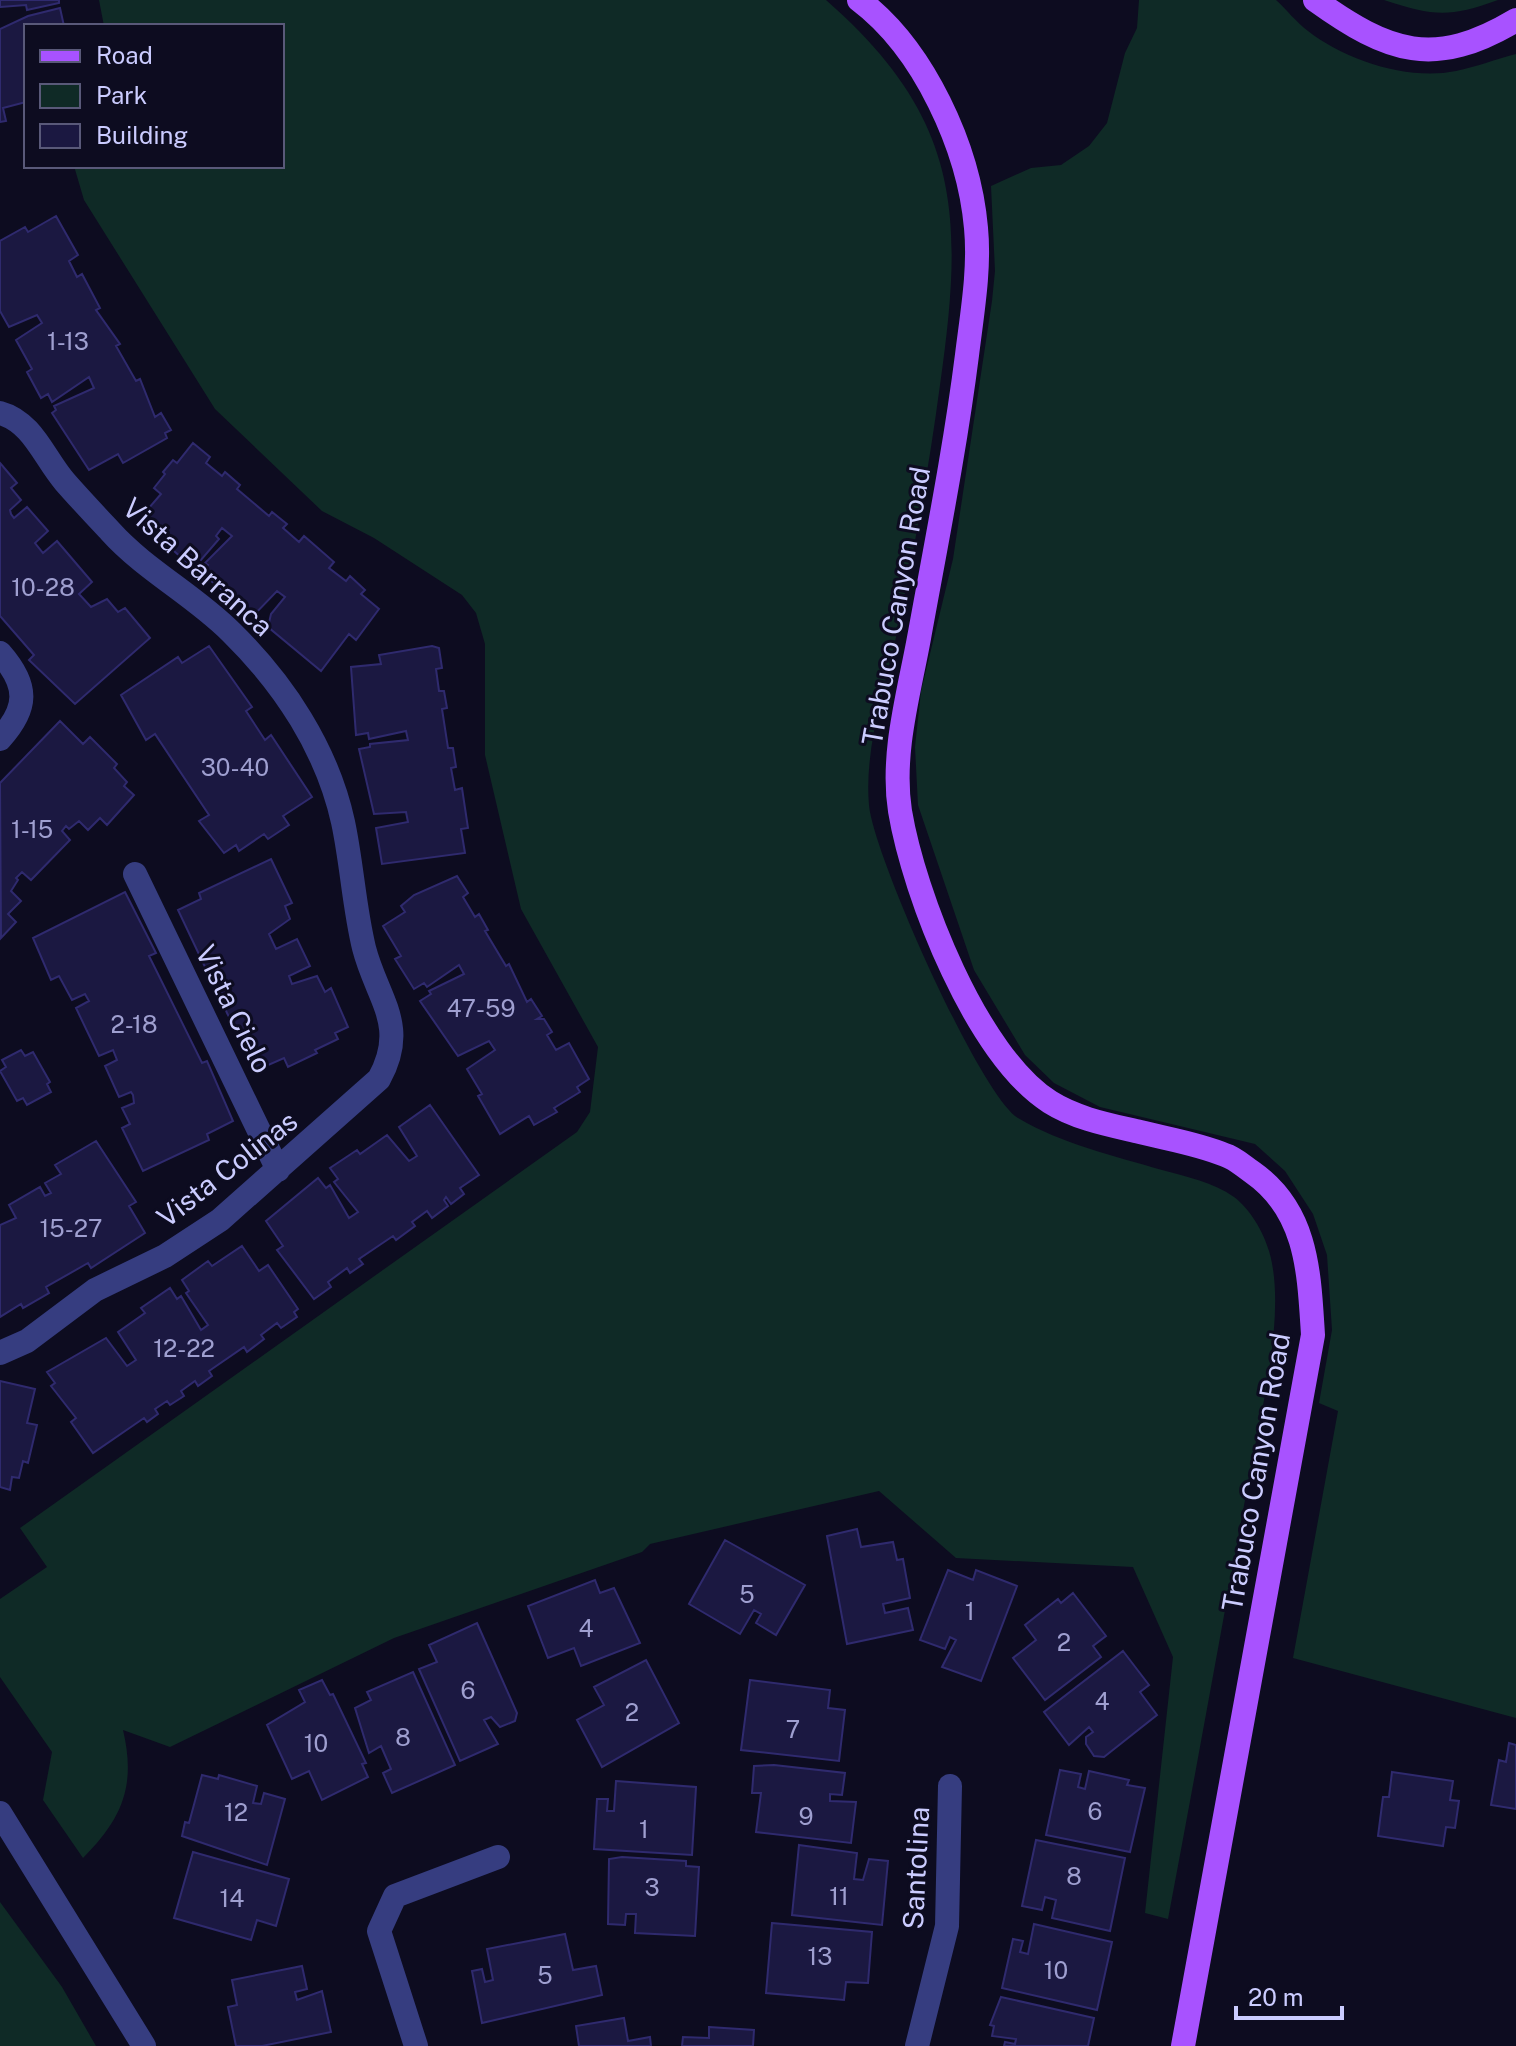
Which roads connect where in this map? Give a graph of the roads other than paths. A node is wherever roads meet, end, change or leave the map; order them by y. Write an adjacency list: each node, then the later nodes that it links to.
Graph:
1 (859, 0): 17 (main road, Trabuco Canyon Road)
2 (1315, 0): 3 (main road)
3 (1516, 20)
4 (3, 413): 8 (street, Vista Barranca)
5 (0, 653): 6 (street)
6 (0, 739)
7 (135, 874): 9 (street, Vista Cielo)
8 (391, 1058): 9 (street, Vista Colinas)
9 (278, 1170): 10 (street, Vista Colinas)
10 (0, 1353)
11 (950, 1786): 16 (street, Santolina)
12 (0, 1813): 14 (street)
13 (498, 1857): 15 (street)
14 (144, 2046)
15 (416, 2046)
16 (917, 2046)
17 (1183, 2046)

